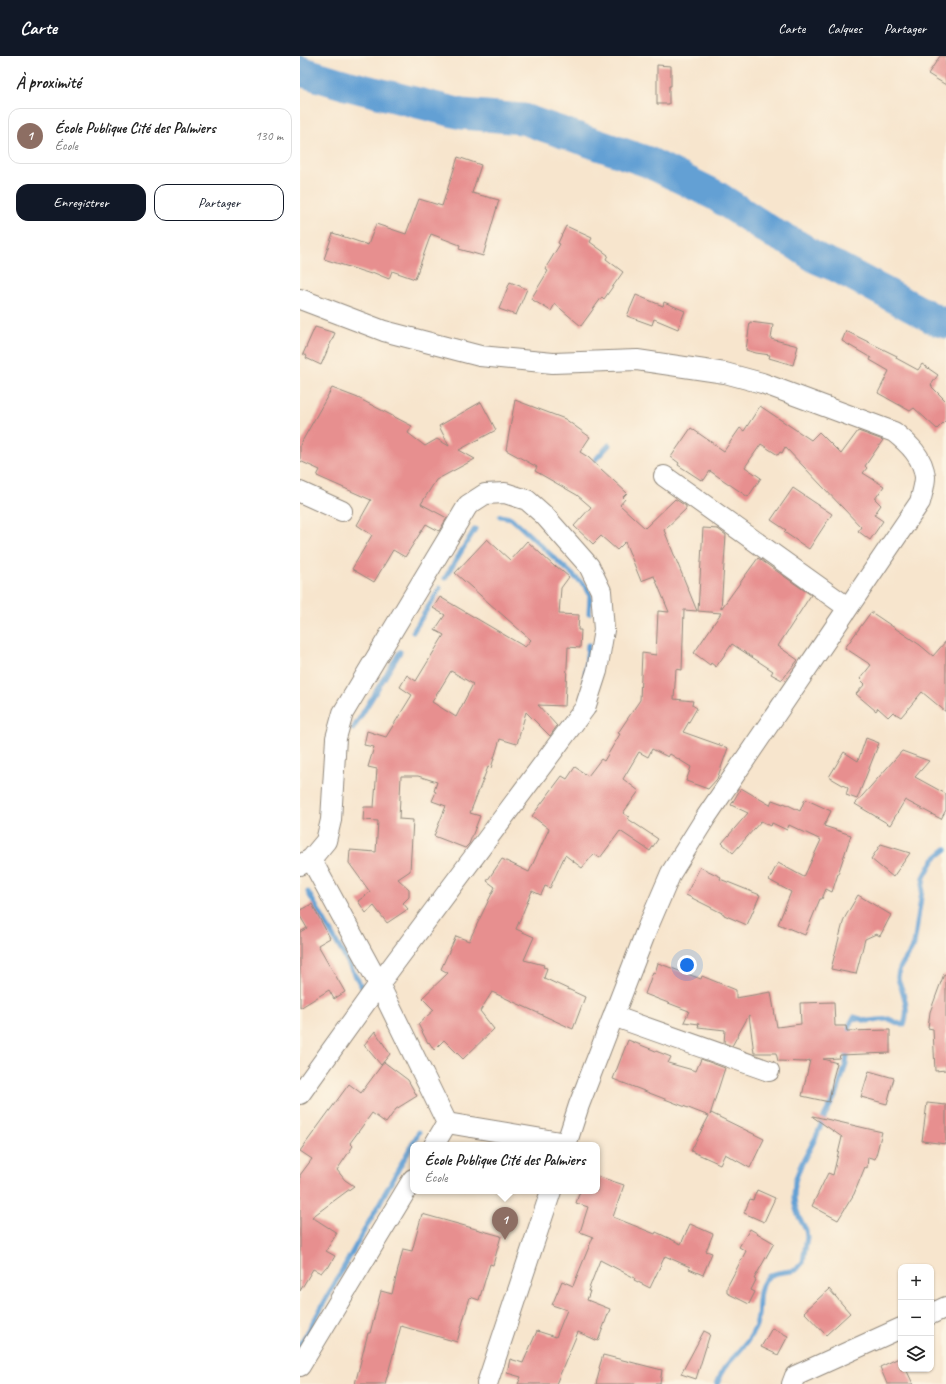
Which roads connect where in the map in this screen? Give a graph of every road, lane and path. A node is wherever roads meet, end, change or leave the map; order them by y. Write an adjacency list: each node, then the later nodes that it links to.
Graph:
1 (300, 299): 5 (street)
2 (664, 476): 5 (street)
3 (300, 492): 4 (street)
4 (342, 511)
5 (847, 607): 8 (street)
6 (305, 862): 7 (street); 7 (street)
7 (378, 984): 10 (street); 11 (street)
8 (613, 1016): 9 (street); 14 (street)
9 (769, 1071)
10 (300, 1094)
11 (447, 1123): 12 (street); 13 (street)
12 (436, 1142)
13 (555, 1142)
14 (567, 1142)
15 (410, 1184): 20 (street)
16 (550, 1194): 21 (street)
17 (946, 1307): 18 (street)
18 (934, 1313)
19 (898, 1329): 22 (street)
20 (300, 1366)
21 (487, 1384)
22 (792, 1384)

